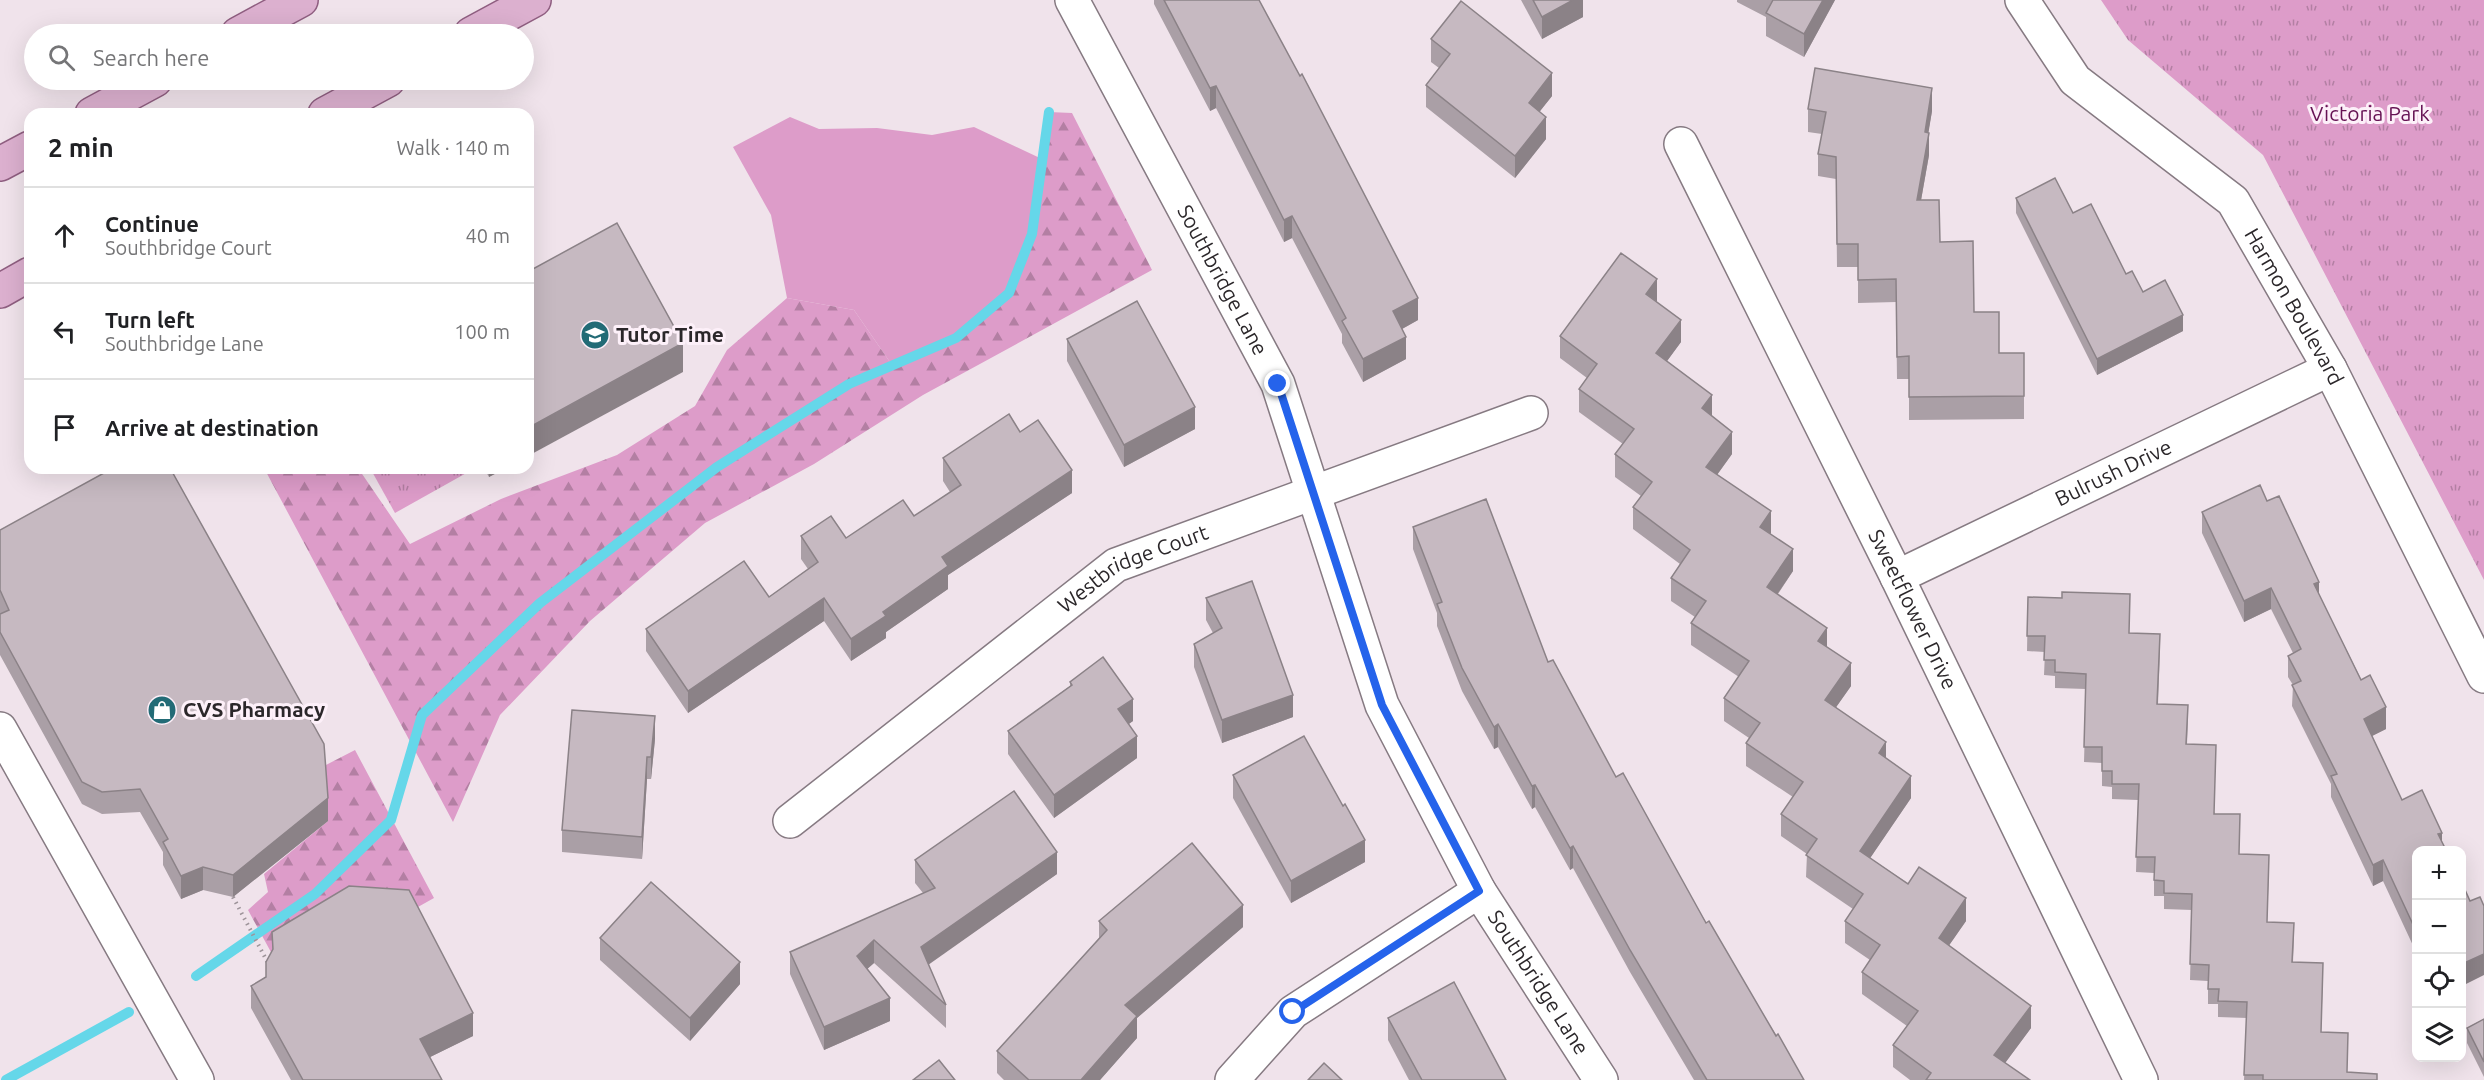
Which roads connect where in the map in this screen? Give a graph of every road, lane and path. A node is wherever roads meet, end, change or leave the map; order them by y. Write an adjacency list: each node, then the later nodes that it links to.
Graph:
1 (301, 0): 5 (main road)
2 (534, 0): 6 (main road)
3 (1072, 0): 18 (street, Southbridge Lane)
4 (2022, 0): 16 (street, Harmon Boulevard)
5 (257, 24)
6 (490, 24)
7 (136, 90): 9 (main road)
8 (369, 90): 10 (main road)
9 (103, 108)
10 (336, 108)
11 (1681, 144): 19 (street, Sweetflower Drive)
12 (24, 151): 13 (main road)
13 (0, 164)
14 (24, 277): 15 (main road)
15 (0, 291)
16 (2330, 369): 19 (street, Bulrush Drive); 20 (street, Harmon Boulevard)
17 (1531, 413): 18 (street, Westbridge Court)
18 (1314, 491): 22 (street, Westbridge Court); 23 (street, Southbridge Lane)
19 (1897, 578): 29 (street, Sweetflower Drive)
20 (2484, 676)
21 (0, 729): 26 (street)
22 (790, 821)
23 (1479, 891): 27 (street); 28 (street, Southbridge Lane)
24 (233, 897): 25 (path)
25 (273, 972)
26 (197, 1080)
27 (1232, 1080)
28 (1601, 1080)
29 (2141, 1080)

